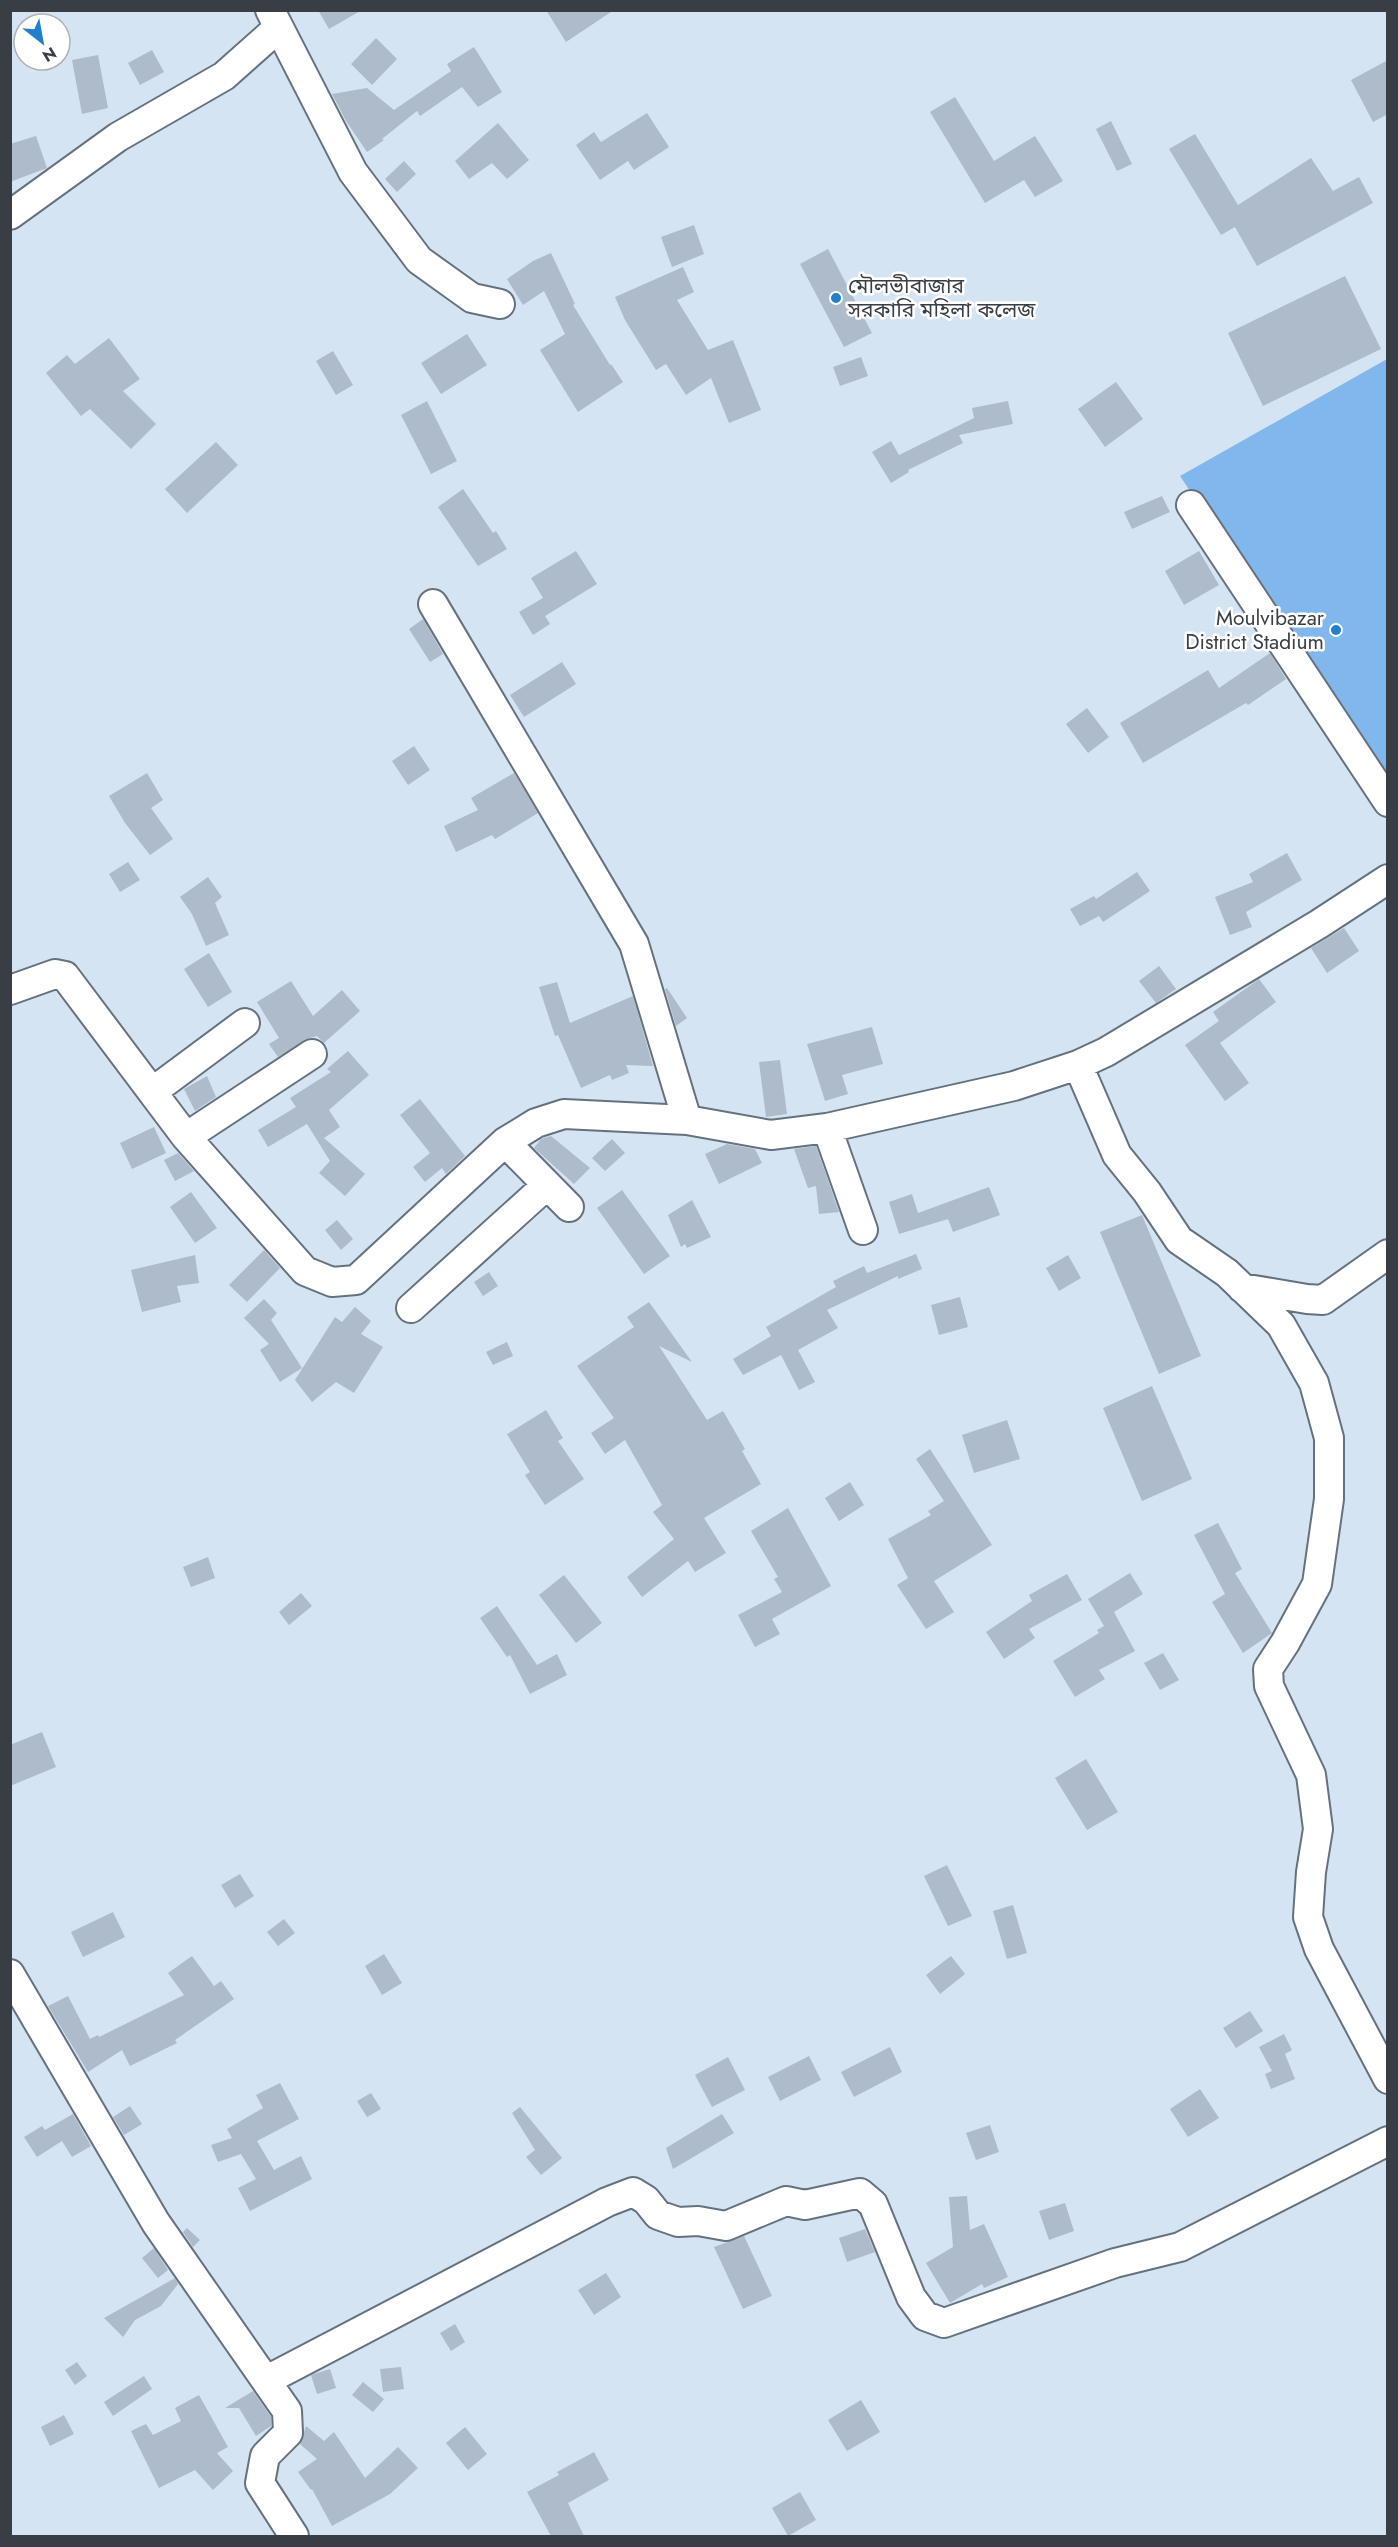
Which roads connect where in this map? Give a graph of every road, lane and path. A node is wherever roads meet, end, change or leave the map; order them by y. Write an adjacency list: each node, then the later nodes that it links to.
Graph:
1 (274, 19): 2 (street); 3 (street)
2 (10, 215)
3 (500, 304)
4 (1191, 505): 6 (street)
5 (433, 604): 13 (street)
6 (1388, 802)
7 (1388, 879): 11 (street)
8 (10, 990): 12 (street)
9 (245, 1023): 12 (street)
10 (312, 1054): 15 (street)
11 (1078, 1065): 14 (street); 21 (street)
12 (152, 1092): 15 (street)
13 (687, 1120): 14 (street); 16 (street)
14 (827, 1128): 19 (street)
15 (186, 1137): 16 (street)
16 (505, 1142): 17 (street)
17 (547, 1185): 18 (street); 22 (street)
18 (568, 1207)
19 (862, 1230)
20 (1388, 1254): 21 (street)
21 (1242, 1288): 24 (street)
22 (411, 1308)
23 (10, 1974): 26 (street)
24 (1388, 2079)
25 (1388, 2141): 26 (street)
26 (267, 2380): 27 (street)
27 (294, 2536)

